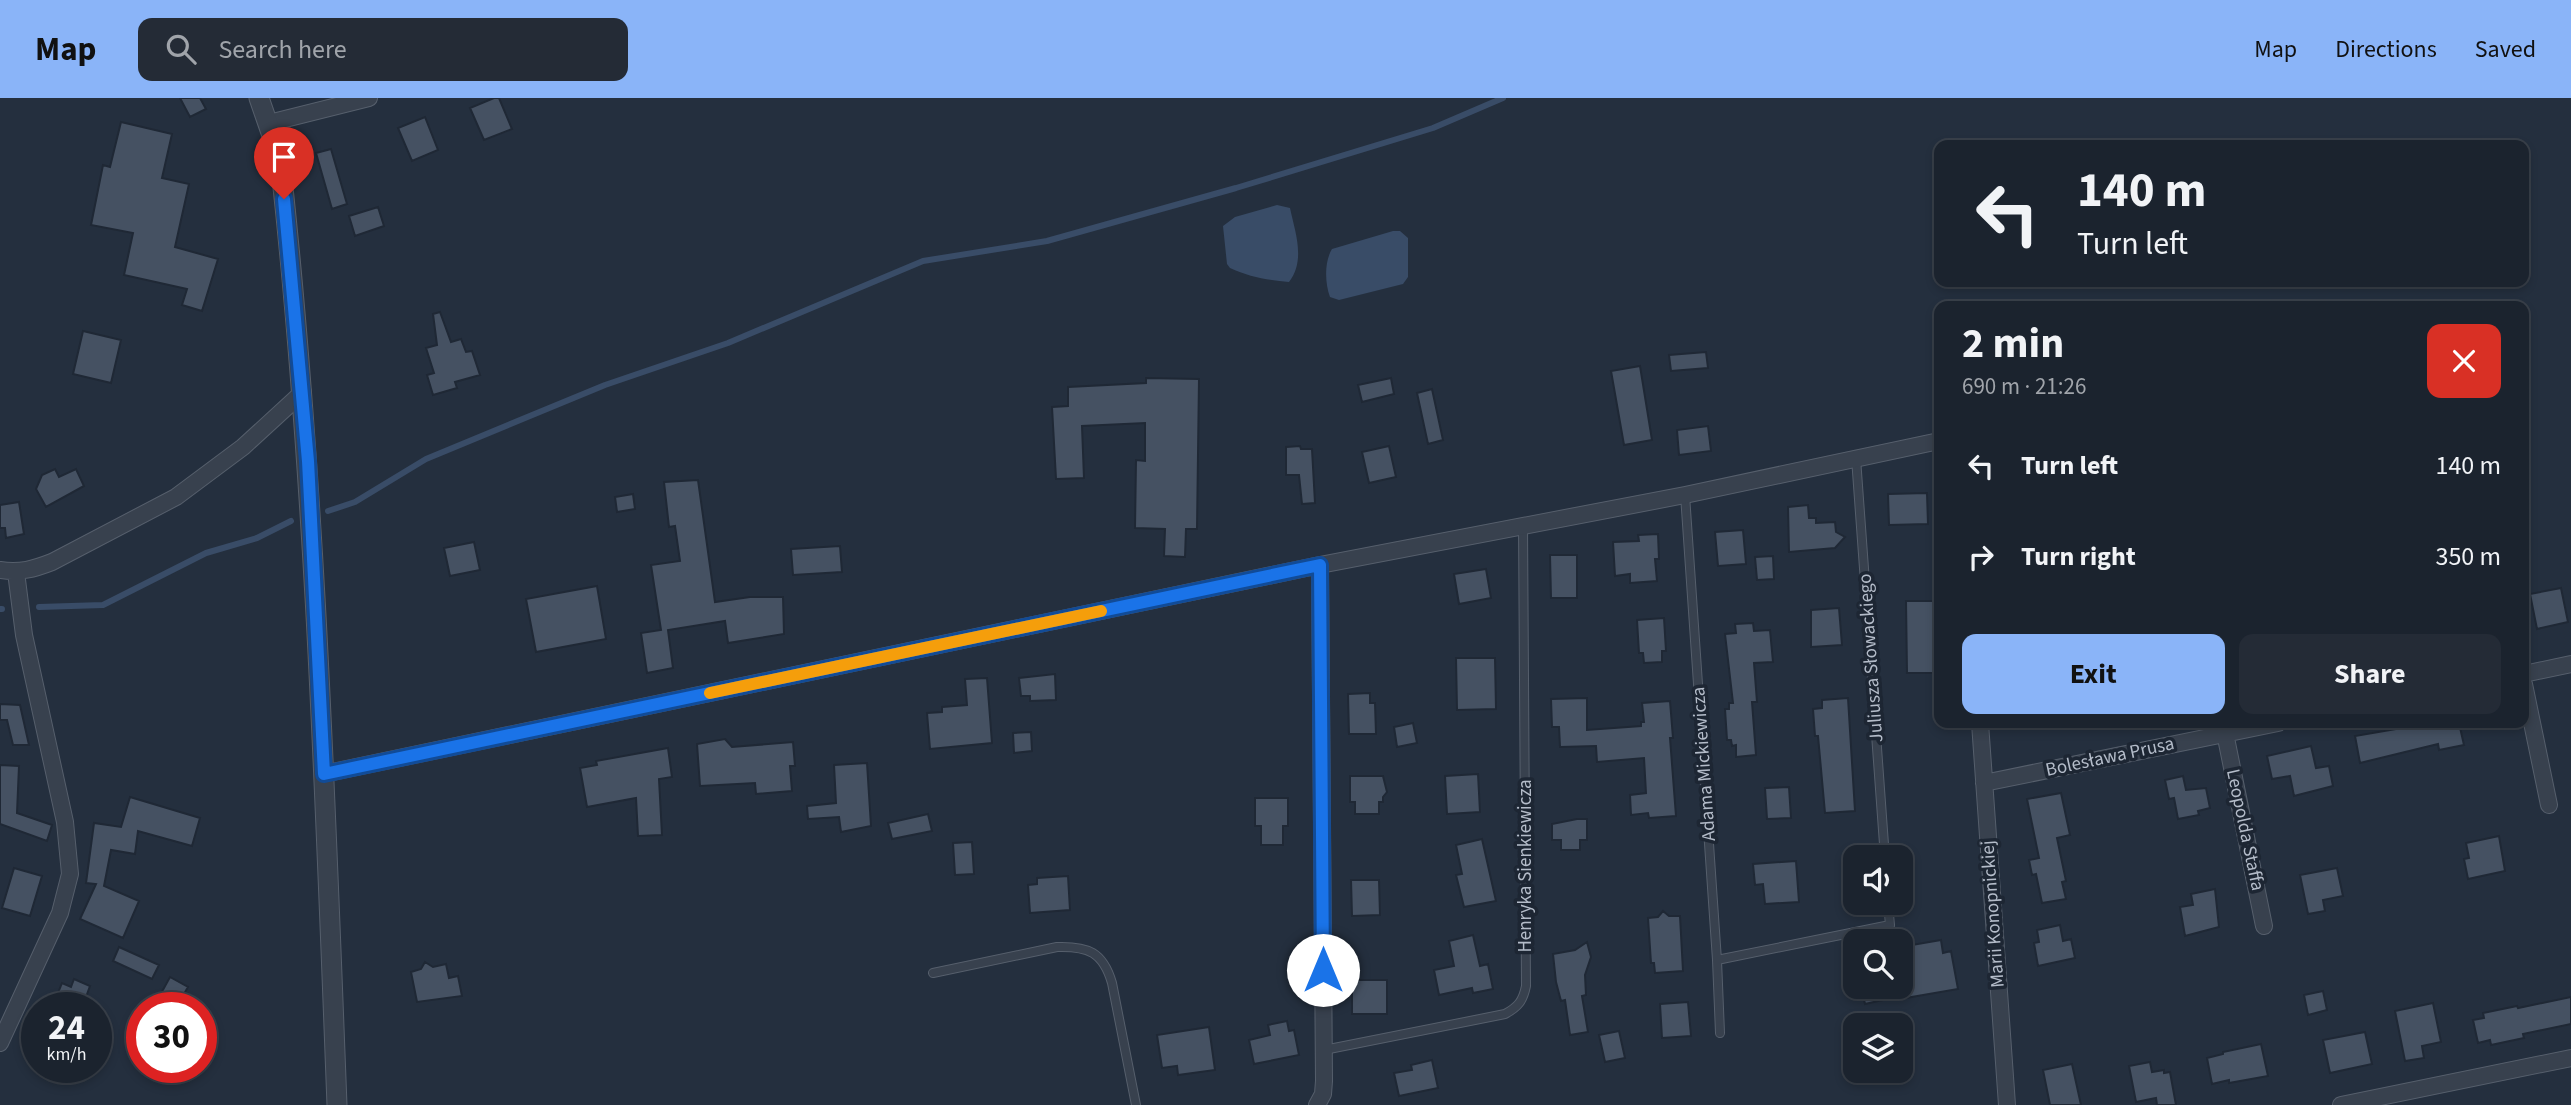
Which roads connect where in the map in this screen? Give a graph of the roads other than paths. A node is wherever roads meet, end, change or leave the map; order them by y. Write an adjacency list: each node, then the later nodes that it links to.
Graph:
1 (259, 98): 3 (street)
2 (369, 98): 3 (street)
3 (269, 123): 4 (street)
4 (303, 392): 10 (street); 17 (street)
5 (1934, 442): 6 (street)
6 (1856, 458): 7 (street); 20 (lane, Juliusza Słowackiego)
7 (1685, 495): 8 (street); 23 (lane, Adama Mickiewicza)
8 (1523, 525): 9 (street); 27 (lane, Henryka Sienkiewicza)
9 (1320, 565): 17 (street); 27 (street)
10 (8, 571): 26 (street)
11 (2571, 664): 12 (street)
12 (2529, 673)
13 (2529, 708): 19 (street)
14 (1980, 728): 18 (street, Marii Konopnickiej)
15 (2252, 728): 16 (street, Bolesława Prusa)
16 (2225, 733): 18 (street, Bolesława Prusa); 22 (street, Leopolda Staffa)
17 (324, 774): 29 (street)
18 (1984, 783): 32 (street, Marii Konopnickiej)
19 (2549, 806)
20 (1884, 845)
21 (1889, 915): 23 (lane)
22 (2264, 926)
23 (1717, 960): 25 (lane, Adama Mickiewicza)
24 (933, 973): 30 (lane)
25 (1720, 1033)
26 (0, 1043)
27 (1324, 1050): 31 (street)
28 (2571, 1058): 33 (street)
29 (337, 1105)
30 (1136, 1105)
31 (1317, 1105)
32 (2007, 1105)
33 (2341, 1105)

